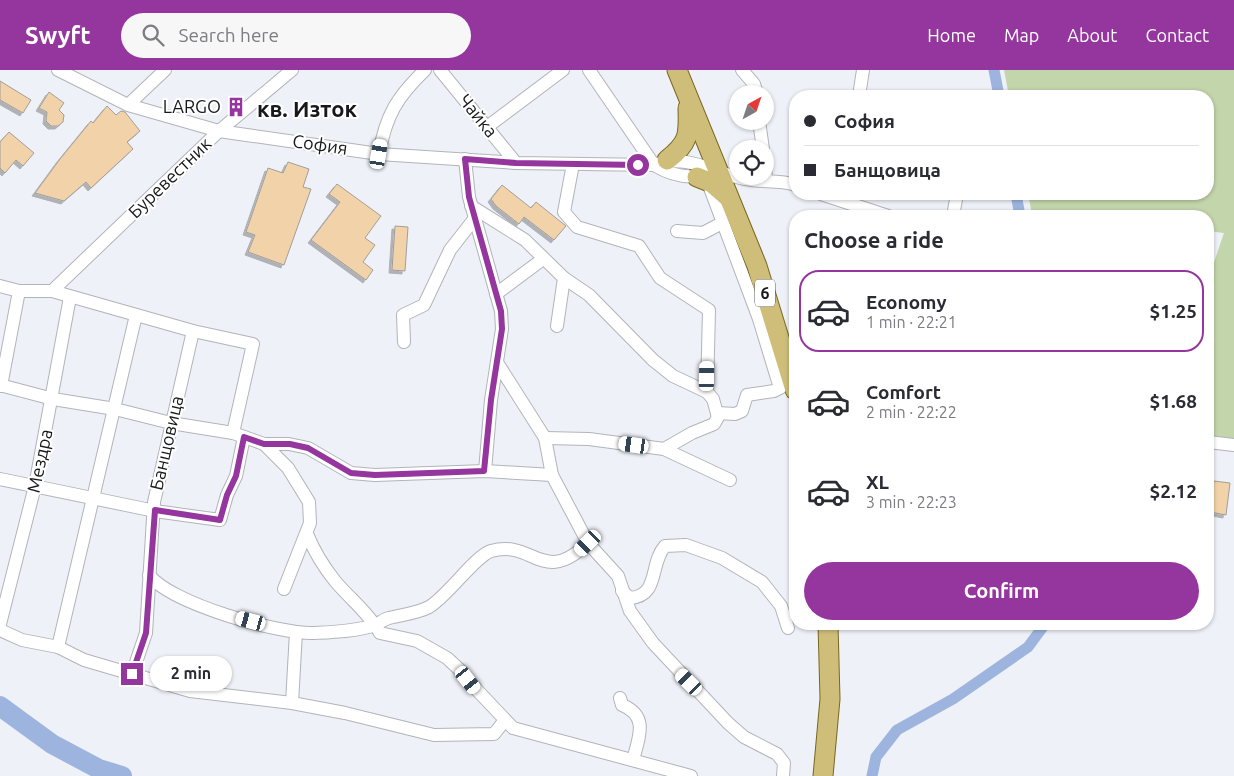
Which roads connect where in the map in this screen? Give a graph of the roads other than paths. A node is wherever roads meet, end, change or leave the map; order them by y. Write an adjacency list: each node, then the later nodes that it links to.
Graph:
1 (58, 70): 16 (street, София)
2 (164, 70): 16 (street)
3 (292, 70): 18 (street, Буревестник)
4 (425, 70): 19 (street)
5 (440, 70): 17 (street, Чайка)
6 (563, 70): 17 (street)
7 (589, 70): 22 (street)
8 (677, 70): 15 (main road)
9 (742, 70): 12 (street)
10 (756, 70): 13 (street)
11 (863, 70): 14 (street)
12 (753, 85)
13 (756, 85)
14 (860, 90)
15 (688, 97): 22 (main road); 24 (main road)
16 (128, 105): 18 (street, София)
17 (487, 127): 21 (street, Чайка)
18 (219, 131): 19 (street, София); 37 (street, Буревестник)
19 (379, 154): 20 (street, София)
20 (465, 159): 21 (street, София); 30 (street)
21 (516, 163): 23 (street, София)
22 (660, 163): 23 (street, София); 24 (street); 24 (street, София)
23 (573, 164): 47 (street)
24 (707, 176): 25 (street); 31 (street); 45 (main road, 6)
25 (729, 178)
26 (774, 181): 27 (street)
27 (789, 184)
28 (843, 200): 29 (street)
29 (851, 210)
30 (473, 212): 33 (street); 38 (street); 43 (street)
31 (722, 223): 32 (street); 50 (street)
32 (677, 231)
33 (543, 259): 34 (street); 38 (street)
34 (564, 278): 41 (street); 47 (street)
35 (0, 286): 36 (street)
36 (19, 291): 37 (street); 46 (street)
37 (52, 291): 39 (street)
38 (496, 294): 44 (street)
39 (70, 297): 40 (street); 48 (street, Мездра)
40 (136, 315): 42 (street); 49 (street)
41 (557, 326)
42 (193, 330): 51 (street, Банщовица); 52 (street)
43 (404, 342)
44 (498, 364): 53 (street); 58 (street)
45 (789, 370)
46 (0, 386): 48 (street)
47 (707, 392): 50 (street)
48 (53, 399): 49 (street); 62 (street, Мездра)
49 (114, 409): 51 (street); 63 (street)
50 (717, 412): 57 (street)
51 (171, 423): 52 (street); 64 (street, Банщовица)
52 (239, 435): 55 (street); 64 (street)
53 (544, 438): 57 (street); 59 (street)
54 (1214, 443): 56 (street)
55 (264, 444): 58 (street); 65 (street)
56 (1234, 445)
57 (664, 449): 61 (street)
58 (484, 471): 59 (street)
59 (552, 475): 66 (street)
60 (0, 479): 62 (street)
61 (730, 480)
62 (35, 486): 63 (street); 70 (street, Мездра)
63 (94, 498): 64 (street); 76 (street)
64 (155, 510): 67 (street, Банщовица)
65 (307, 534): 68 (street); 71 (street)
66 (588, 543): 69 (street); 71 (street)
67 (149, 575): 75 (street); 77 (street, Банщовица)
68 (284, 589)
69 (622, 591): 72 (street); 83 (street)
70 (0, 624)
71 (376, 624): 75 (street); 80 (street)
72 (788, 628)
73 (0, 630): 76 (street)
74 (828, 630): 84 (main road)
75 (296, 632): 79 (street)
76 (58, 647): 77 (street)
77 (132, 674): 79 (street)
78 (620, 698): 81 (street)
79 (292, 703): 80 (street)
80 (505, 720): 81 (street)
81 (633, 760): 82 (street)
82 (691, 776)
83 (783, 776)
84 (822, 776)

